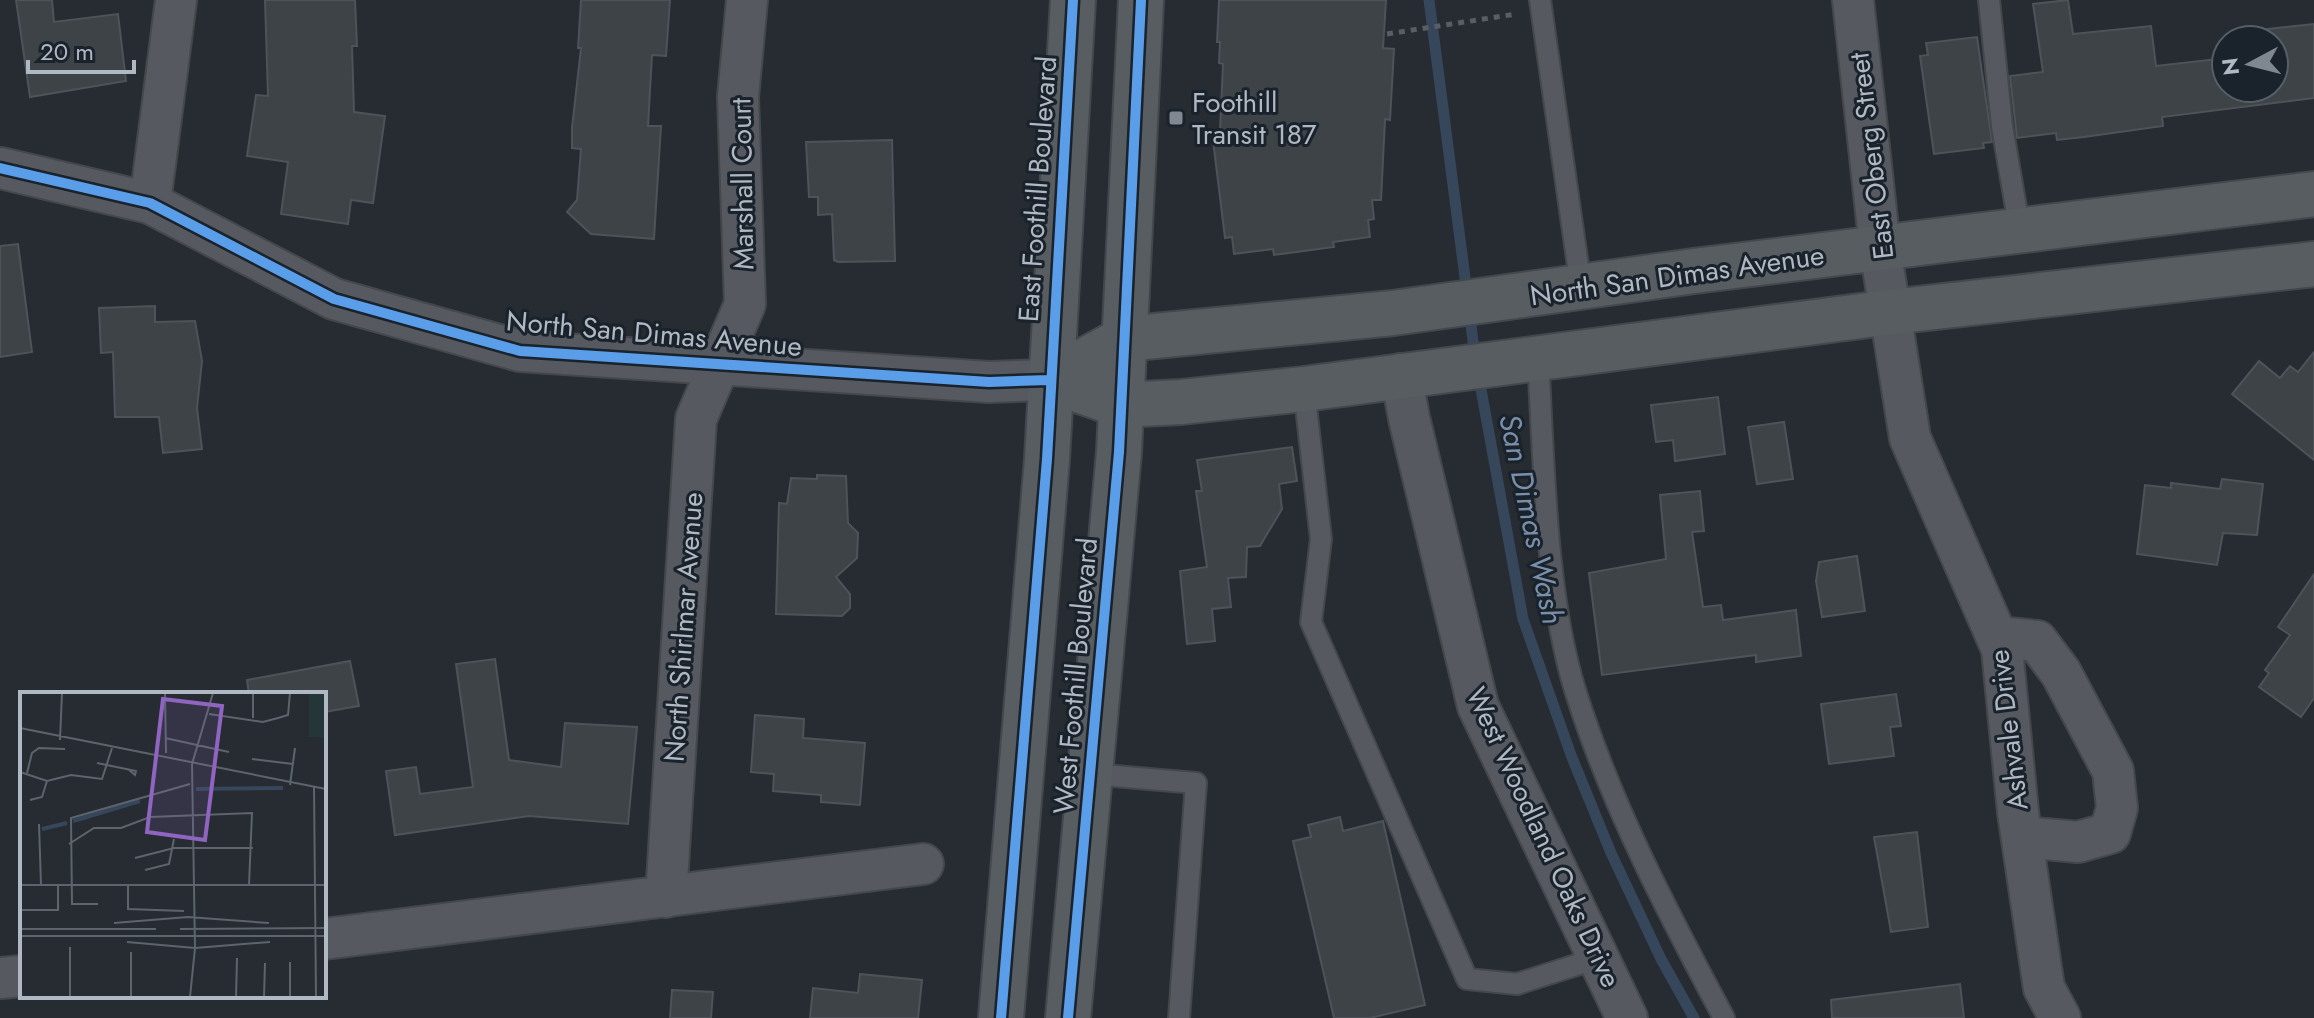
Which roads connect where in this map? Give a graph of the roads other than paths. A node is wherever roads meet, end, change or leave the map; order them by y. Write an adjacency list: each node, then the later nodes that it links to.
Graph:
1 (176, 0): 10 (street)
2 (747, 0): 18 (street, Marshall Court)
3 (1073, 0): 20 (main road, East Foothill Boulevard)
4 (1141, 0): 16 (main road)
5 (1853, 0): 12 (street, East Oberg Street)
6 (1989, 0): 11 (lane)
7 (1532, 6): 14 (lane)
8 (0, 168): 10 (street, North San Dimas Avenue)
9 (2314, 194): 11 (main road, North San Dimas Avenue)
10 (150, 203): 18 (street, North San Dimas Avenue)
11 (2020, 231): 12 (main road, North San Dimas Avenue)
12 (1880, 248): 14 (main road, North San Dimas Avenue); 15 (street, East Oberg Street)
13 (2314, 264): 15 (main road, North San Dimas Avenue)
14 (1581, 287): 16 (main road, North San Dimas Avenue)
15 (1891, 312): 17 (main road, North San Dimas Avenue); 23 (street, Ashvale Drive)
16 (1124, 339): 20 (main road, North San Dimas Avenue); 22 (main road, West Foothill Boulevard)
17 (1518, 359): 19 (main road, North San Dimas Avenue); 36 (lane)
18 (722, 364): 20 (street, North San Dimas Avenue); 27 (street, North Shirlmar Avenue)
19 (1401, 374): 21 (main road, North San Dimas Avenue); 29 (street, West Woodland Oaks Drive)
20 (1049, 380): 22 (main road, North San Dimas Avenue); 32 (main road, West Foothill Boulevard)
21 (1304, 389): 22 (main road, North San Dimas Avenue); 29 (lane)
22 (1121, 405): 24 (main road, West Foothill Boulevard)
23 (1997, 637): 25 (street, Ashvale Drive); 25 (street)
24 (1091, 774): 33 (main road, West Foothill Boulevard); 34 (lane)
25 (2022, 837): 37 (street, Ashvale Drive)
26 (923, 864): 27 (street)
27 (666, 897): 28 (street)
28 (326, 939)
29 (1598, 958): 35 (street, West Woodland Oaks Drive)
30 (20, 976): 31 (street)
31 (0, 978)
32 (1001, 1018)
33 (1068, 1018)
34 (1179, 1018)
35 (1627, 1018)
36 (1724, 1018)
37 (2060, 1018)

